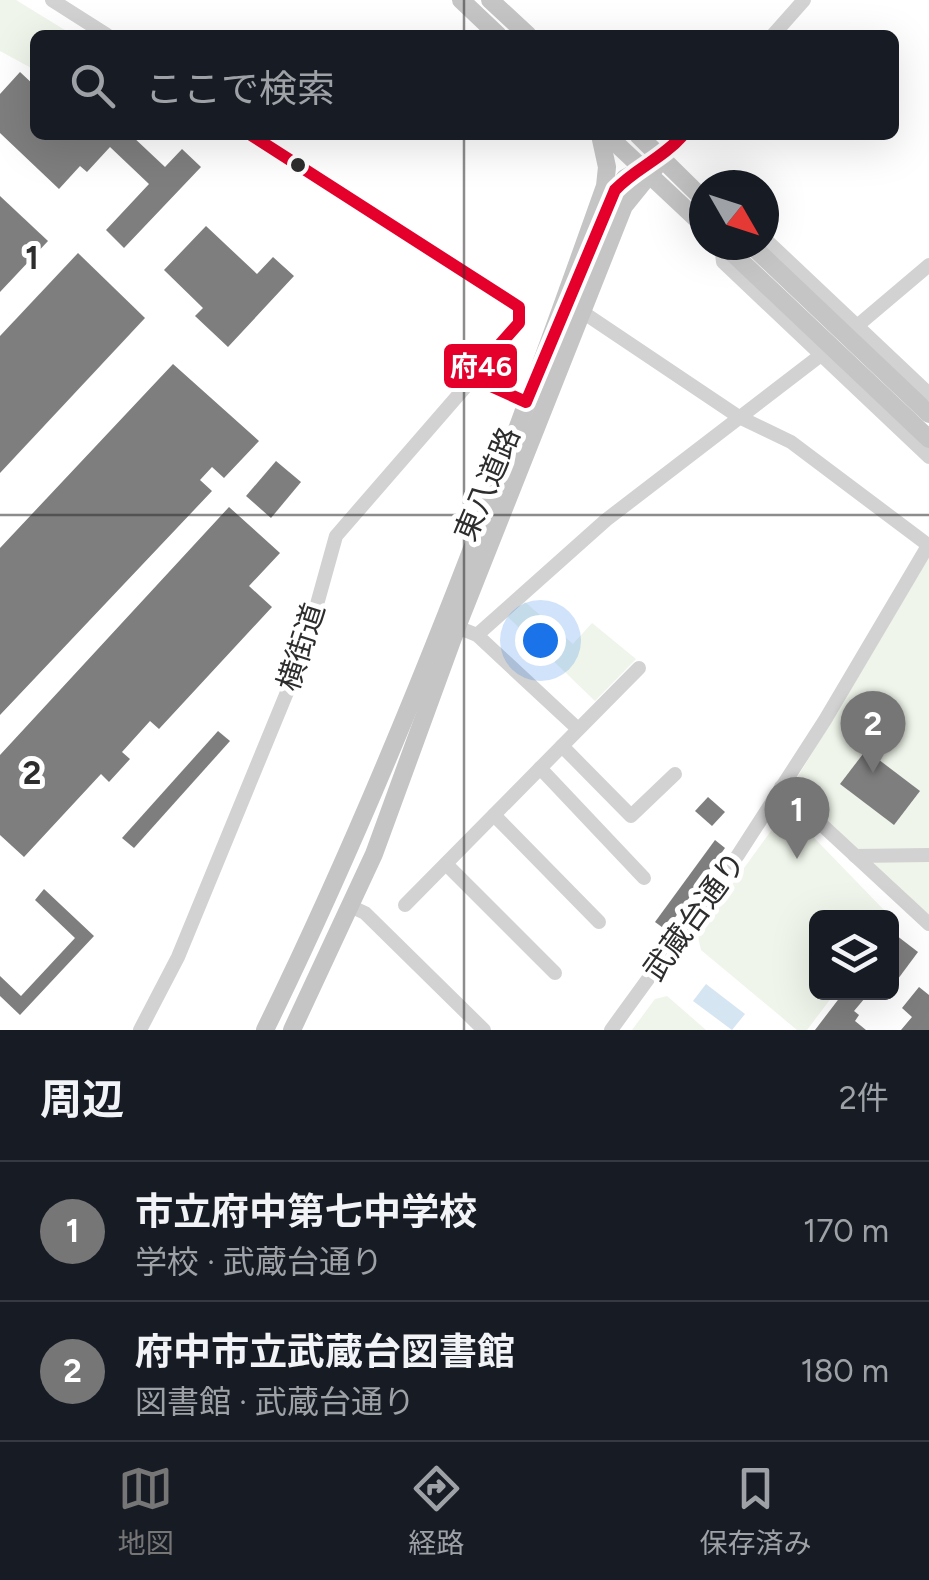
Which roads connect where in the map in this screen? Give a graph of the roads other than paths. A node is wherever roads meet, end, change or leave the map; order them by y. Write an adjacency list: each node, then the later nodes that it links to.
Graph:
1 (52, 0): 5 (street)
2 (461, 0): 6 (main road)
3 (490, 0): 7 (main road)
4 (804, 0): 8 (street)
5 (98, 30)
6 (493, 30)
7 (523, 30)
8 (777, 30)
9 (259, 140): 27 (street, 横街道)
10 (604, 140): 25 (main road, 東八道路)
11 (609, 140): 15 (main road)
12 (643, 140): 14 (main road)
13 (679, 140): 14 (street)
14 (662, 159): 15 (main road, 東八道路); 16 (main road)
15 (645, 170): 17 (main road); 23 (main road, 東八道路); 25 (main road, 東八道路)
16 (689, 183)
17 (689, 212)
18 (779, 252): 24 (street)
19 (723, 260): 26 (street)
20 (739, 260): 32 (main road)
21 (766, 260): 30 (main road)
22 (929, 265): 24 (street)
23 (584, 313): 31 (street); 35 (main road, 東八道路)
24 (857, 326): 28 (street)
25 (555, 329): 29 (main road, 東八道路)
26 (821, 355): 31 (street); 33 (street)
27 (471, 377): 29 (street); 56 (street, 横街道)
28 (929, 394)
29 (526, 402): 45 (main road, 東八道路)
30 (929, 414)
31 (739, 418): 34 (street); 36 (street)
32 (929, 439)
33 (929, 457)
34 (928, 544): 43 (street, 武蔵台通り)
35 (457, 627): 36 (street); 40 (main road, 東八道路)
36 (477, 636): 38 (street)
37 (639, 668): 38 (street)
38 (578, 729): 39 (street)
39 (562, 746): 41 (street); 42 (street)
40 (413, 753): 45 (main road); 51 (main road, 東八道路)
41 (540, 768): 44 (street); 49 (street)
42 (675, 774)
43 (781, 788): 47 (street); 60 (street, 武蔵台通り)
44 (494, 815): 48 (street); 52 (street)
45 (347, 854): 57 (main road, 東八道路)
46 (929, 855): 47 (street)
47 (854, 856): 53 (street)
48 (446, 864): 50 (street); 55 (street)
49 (644, 878)
50 (405, 906)
51 (352, 907): 54 (main road, 東八道路); 59 (street)
52 (598, 922)
53 (929, 924)
54 (337, 939): 57 (main road); 58 (main road, 東八道路)
55 (555, 972)
56 (140, 1030)
57 (266, 1030)
58 (292, 1030)
59 (484, 1030)
60 (611, 1030)

